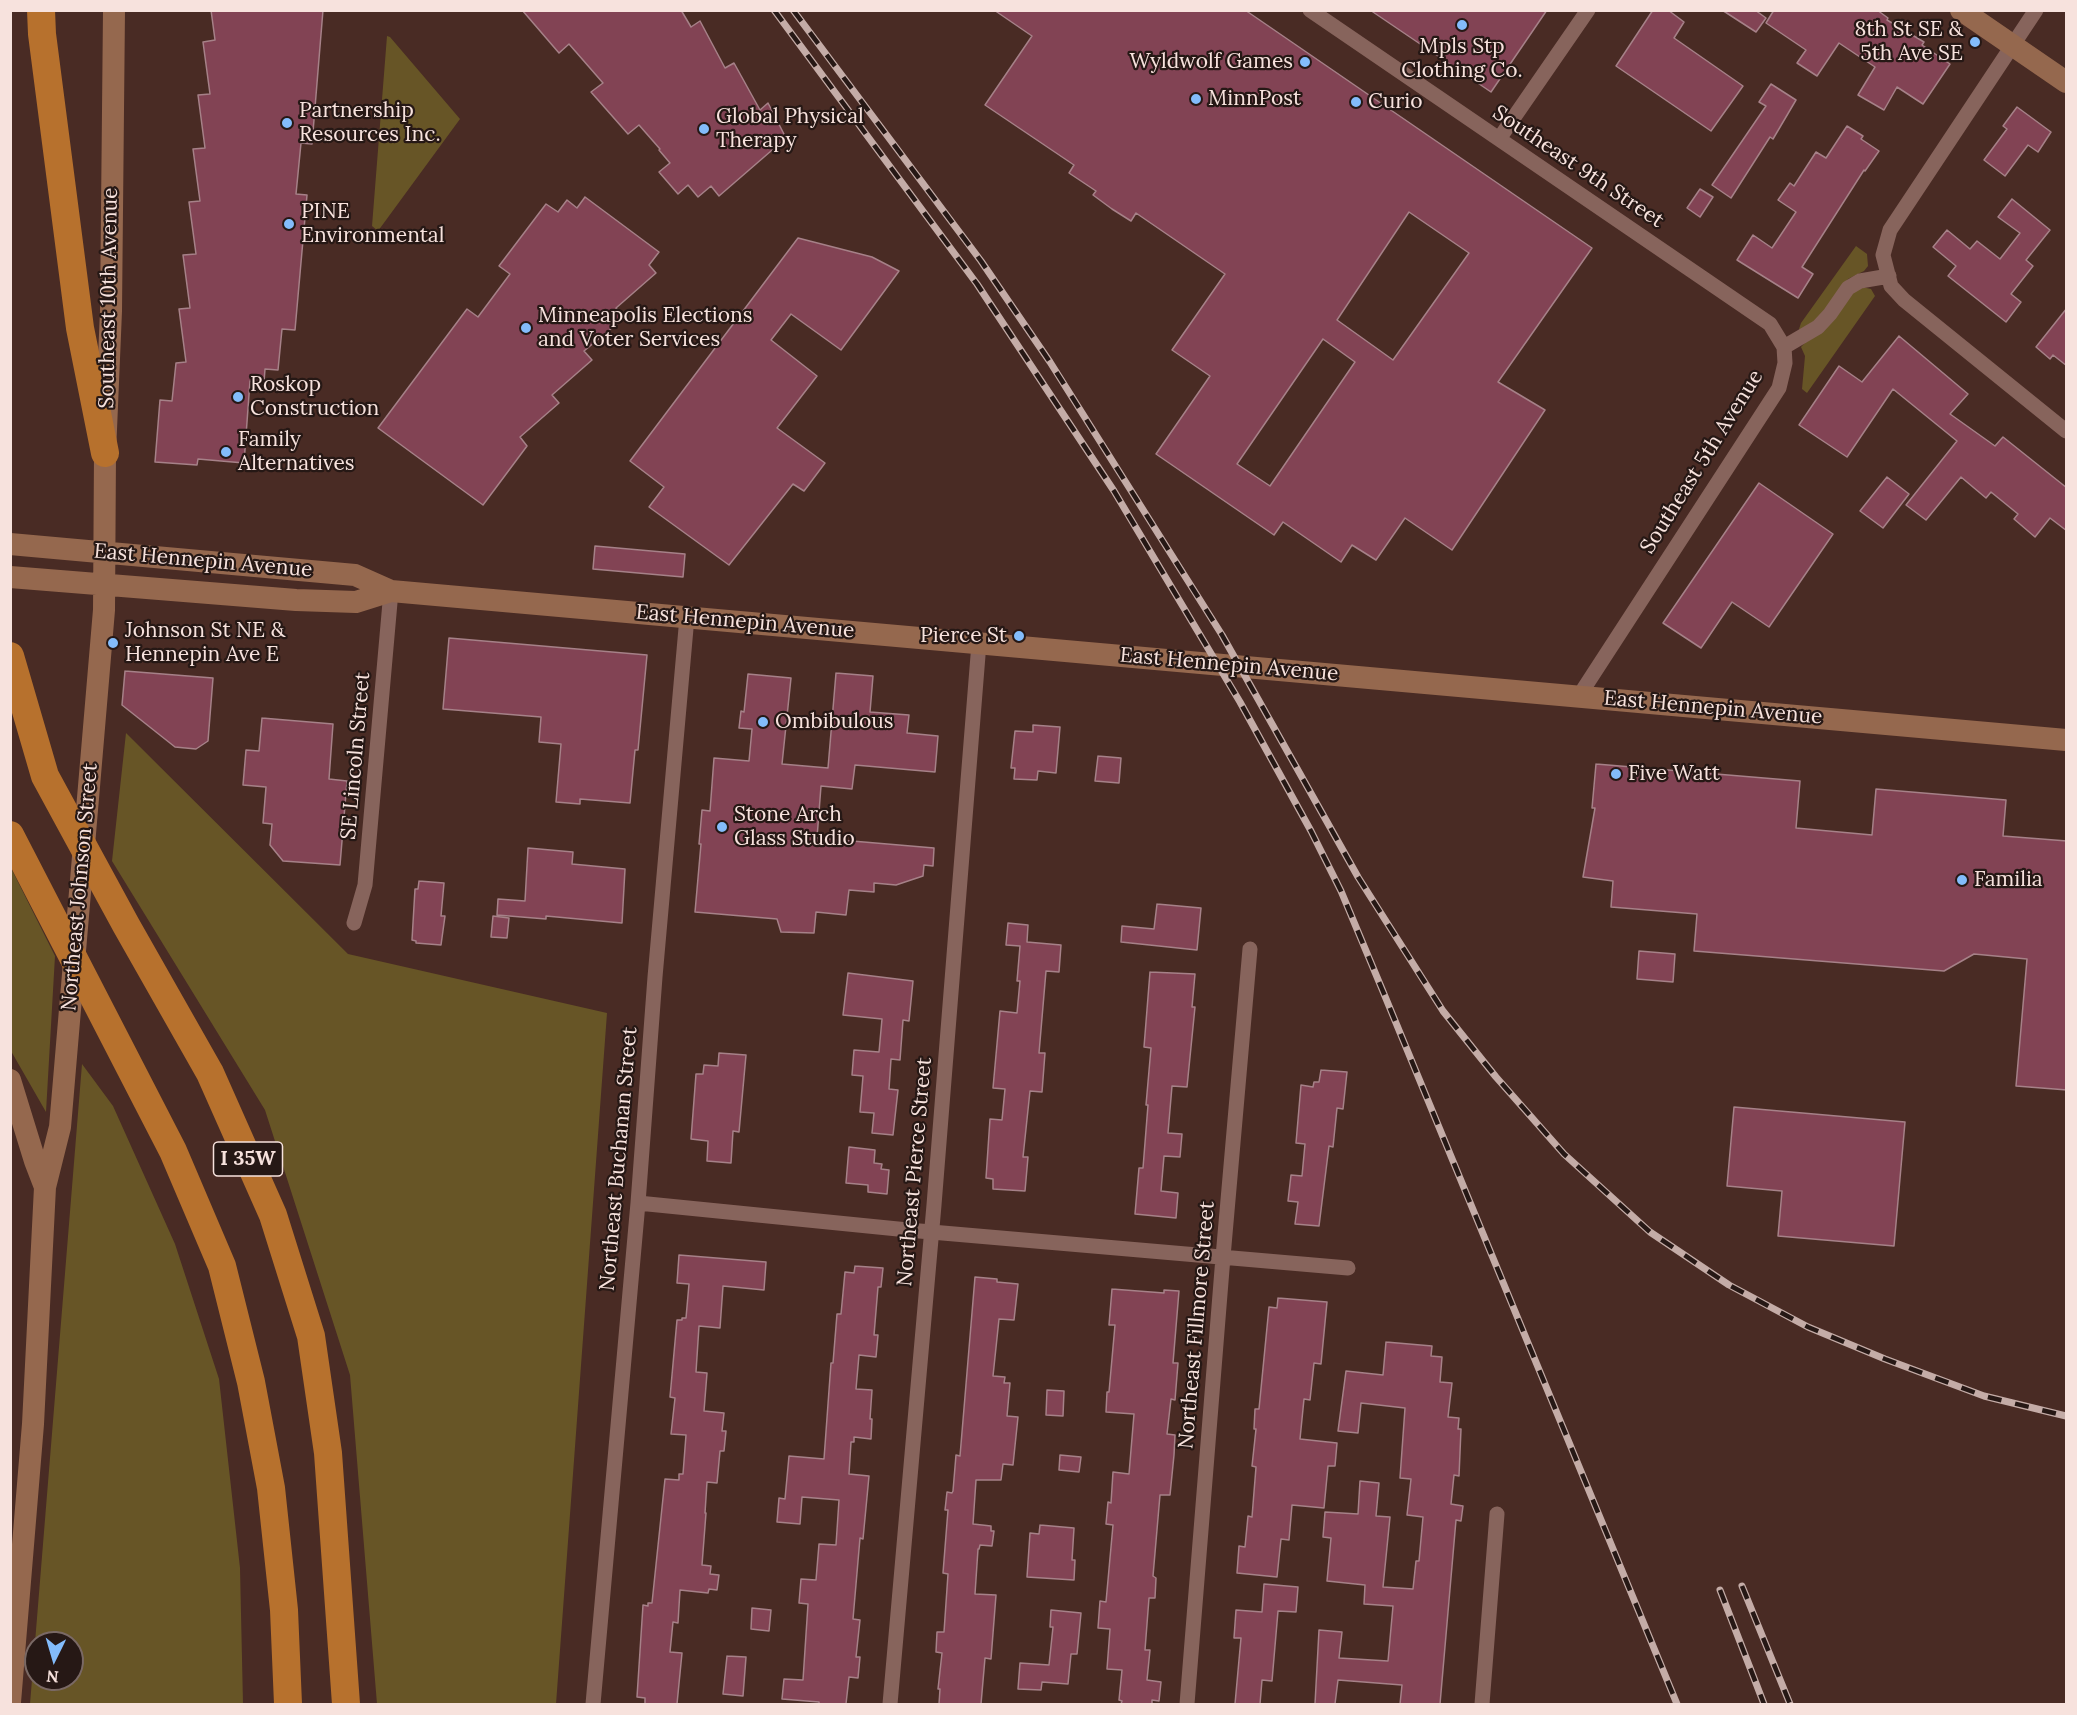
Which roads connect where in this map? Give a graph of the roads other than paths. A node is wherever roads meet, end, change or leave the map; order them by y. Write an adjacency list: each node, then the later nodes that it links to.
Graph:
1 (41, 10): 13 (highway)
2 (114, 10): 13 (main road, Southeast 10th Avenue)
3 (1310, 10): 9 (street, Southeast 9th Street)
4 (1588, 10): 9 (street)
5 (1961, 10): 7 (main road)
6 (2036, 10): 7 (street)
7 (2012, 45): 8 (main road); 10 (street)
8 (2067, 82)
9 (1499, 139): 11 (street, Southeast 9th Street)
10 (1889, 276): 11 (street); 12 (street)
11 (1784, 347): 22 (street, Southeast 5th Avenue)
12 (2067, 432)
13 (105, 453): 15 (main road, Southeast 10th Avenue)
14 (10, 544): 15 (main road, East Hennepin Avenue)
15 (104, 553): 17 (main road, Southeast 10th Avenue); 18 (main road, East Hennepin Avenue)
16 (10, 577): 17 (main road, East Hennepin Avenue)
17 (105, 585): 18 (main road, East Hennepin Avenue); 29 (main road, Northeast Johnson Street)
18 (392, 591): 19 (main road, East Hennepin Avenue); 25 (street, SE Lincoln Street)
19 (687, 617): 20 (main road, East Hennepin Avenue); 30 (street, Northeast Buchanan Street)
20 (979, 643): 22 (main road, East Hennepin Avenue); 31 (street, Northeast Pierce Street)
21 (10, 656): 37 (highway, I 35W)
22 (1579, 696): 23 (main road, East Hennepin Avenue)
23 (2067, 740)
24 (10, 835): 36 (highway, I 35W)
25 (354, 922)
26 (1250, 949): 32 (street, Northeast Fillmore Street)
27 (10, 1080): 28 (main road, Northeast Johnson Street)
28 (15, 1108): 29 (main road, Northeast Johnson Street)
29 (45, 1187): 35 (main road, Northeast Johnson Street)
30 (638, 1203): 31 (street); 38 (street, Northeast Buchanan Street)
31 (932, 1232): 32 (street); 39 (street, Northeast Pierce Street)
32 (1223, 1257): 33 (street); 40 (street, Northeast Fillmore Street)
33 (1348, 1268)
34 (1497, 1514): 41 (street)
35 (10, 1702)
36 (288, 1704)
37 (346, 1704)
38 (592, 1704)
39 (890, 1704)
40 (1187, 1704)
41 (1482, 1704)

